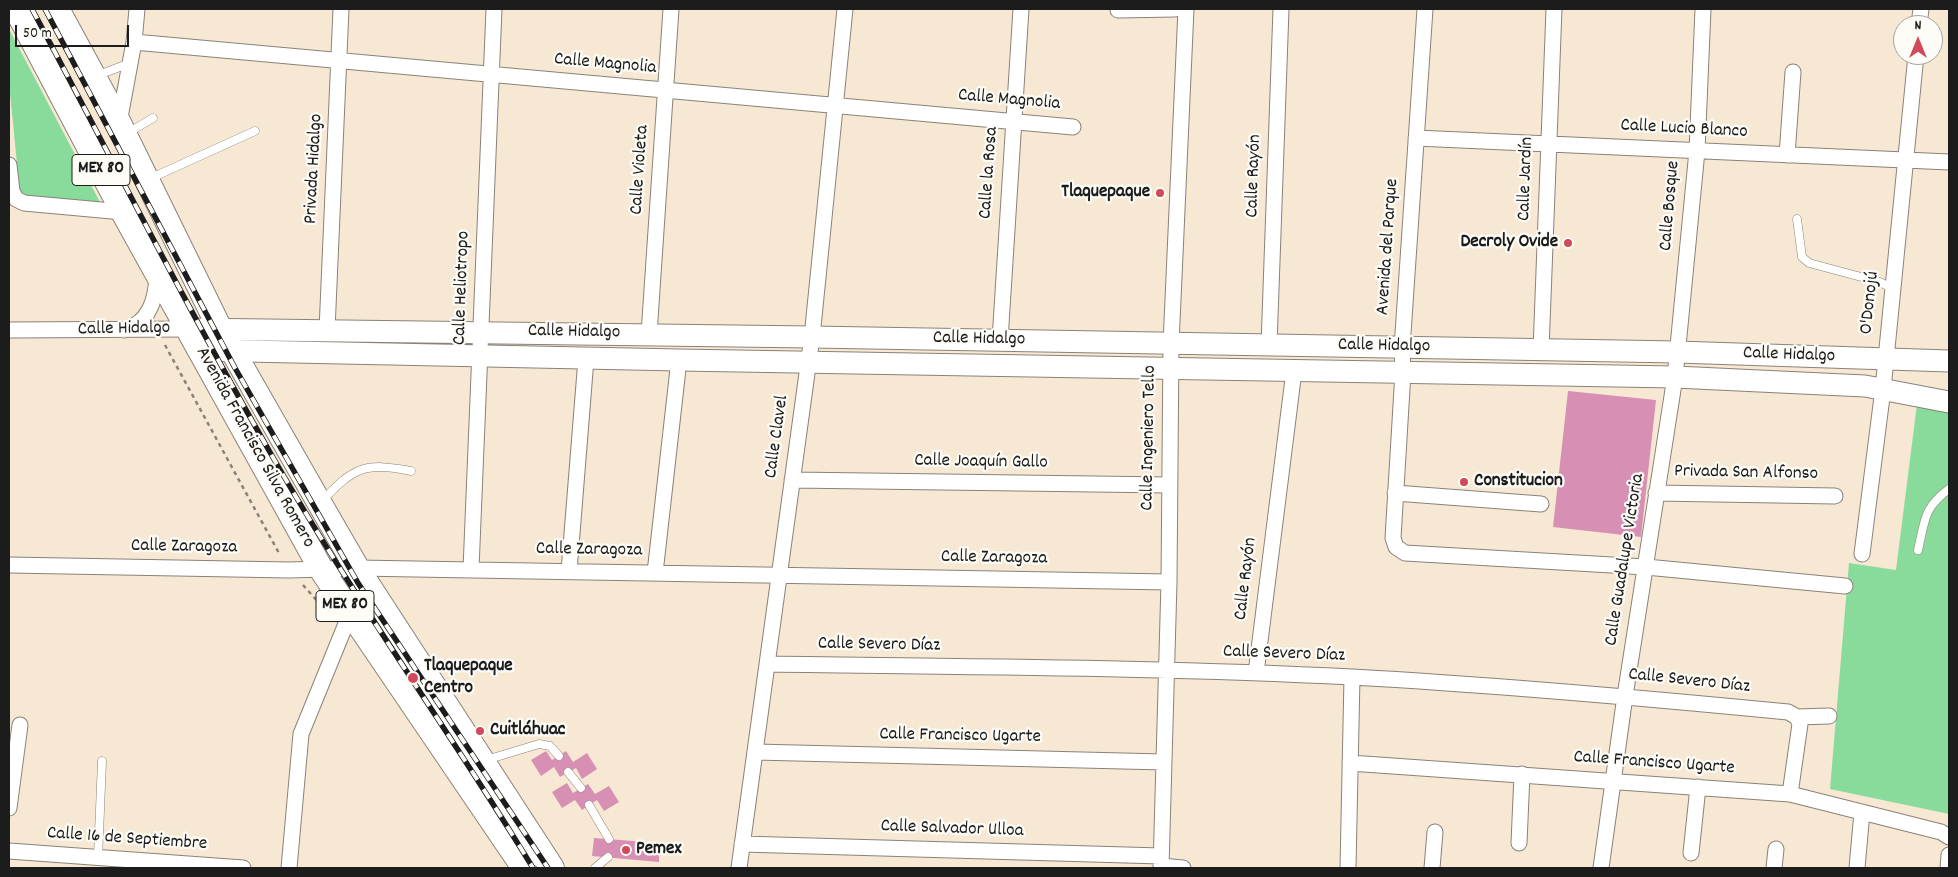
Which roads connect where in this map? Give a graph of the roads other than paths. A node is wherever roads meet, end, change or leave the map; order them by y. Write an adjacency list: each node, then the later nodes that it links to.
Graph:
1 (16, 9): 39 (main road, Avenida Francisco Silva Romero / MEX 80)
2 (57, 9): 22 (main road, Avenida Francisco Silva Romero / MEX 80)
3 (137, 9): 16 (street)
4 (341, 9): 17 (street, Privada Hidalgo)
5 (494, 9): 21 (street, Calle Heliotropo)
6 (671, 9): 23 (street, Calle Violeta)
7 (845, 9): 24 (street, Calle Clavel)
8 (1021, 9): 26 (street, Calle la Rosa)
9 (1175, 9): 15 (street)
10 (1186, 9): 52 (street, Calle Ingeniero Tello)
11 (1281, 9): 53 (street, Calle Rayón)
12 (1425, 9): 30 (street, Avenida del Parque)
13 (1554, 9): 31 (street, Calle Jardín)
14 (1703, 9): 32 (street, Calle Bosque)
15 (1118, 10)
16 (134, 42): 17 (street, Calle Magnolia); 18 (street)
17 (340, 60): 21 (street, Calle Magnolia); 45 (street, Privada Hidalgo)
18 (130, 63): 22 (lane); 28 (street)
19 (1915, 65): 34 (street, O'Donojú)
20 (1792, 72): 33 (street)
21 (493, 76): 23 (street, Calle Magnolia); 47 (street, Calle Heliotropo)
22 (94, 77): 28 (main road, Avenida Francisco Silva Romero / MEX 80)
23 (667, 91): 24 (street, Calle Magnolia); 48 (street, Calle Violeta)
24 (836, 105): 26 (street, Calle Magnolia); 49 (street, Calle Clavel)
25 (153, 118): 28 (lane)
26 (1014, 122): 27 (street, Calle Magnolia); 51 (street, Calle la Rosa)
27 (1073, 127)
28 (122, 129): 37 (main road, Avenida Francisco Silva Romero / MEX 80)
29 (255, 131): 37 (lane)
30 (1416, 138): 31 (street, Calle Lucio Blanco); 54 (street, Avenida del Parque)
31 (1548, 144): 32 (street, Calle Lucio Blanco); 56 (street, Calle Jardín)
32 (1697, 151): 33 (street, Calle Lucio Blanco); 57 (street, Calle Bosque)
33 (1787, 155): 34 (street, Calle Lucio Blanco)
34 (1906, 160): 35 (street, Calle Lucio Blanco); 42 (street, O'Donojú)
35 (1949, 162)
36 (9, 165): 38 (street)
37 (147, 180): 43 (main road, Avenida Francisco Silva Romero / MEX 80)
38 (12, 202): 39 (street)
39 (123, 212): 41 (main road, Avenida Francisco Silva Romero / MEX 80)
40 (1797, 219): 42 (lane)
41 (157, 274): 46 (street); 50 (main road, Avenida Francisco Silva Romero / MEX 80)
42 (1893, 290): 61 (street, O'Donojú)
43 (220, 329): 45 (street, Calle Hidalgo); 50 (street, Calle Hidalgo); 55 (main road, Avenida Francisco Silva Romero / MEX 80)
44 (9, 330): 46 (street, Calle Hidalgo)
45 (327, 330): 47 (street, Calle Hidalgo)
46 (120, 331): 50 (street, Calle Hidalgo)
47 (481, 332): 48 (street, Calle Hidalgo); 58 (street, Calle Heliotropo)
48 (648, 334): 49 (street, Calle Hidalgo)
49 (812, 337): 51 (street, Calle Hidalgo); 63 (street, Calle Clavel)
50 (193, 339): 55 (street, Calle Hidalgo); 84 (main road, Avenida Francisco Silva Romero / MEX 80)
51 (1000, 340): 52 (street, Calle Hidalgo)
52 (1171, 344): 53 (street, Calle Hidalgo); 64 (street, Calle Ingeniero Tello)
53 (1269, 345): 54 (street, Calle Hidalgo)
54 (1402, 348): 56 (street, Calle Hidalgo); 66 (street, Avenida del Parque)
55 (232, 350): 58 (street, Calle Hidalgo); 77 (main road, Avenida Francisco Silva Romero / MEX 80)
56 (1541, 350): 57 (street, Calle Hidalgo)
57 (1678, 352): 61 (street, Calle Hidalgo); 67 (street, Calle Bosque)
58 (480, 356): 59 (street, Calle Hidalgo); 85 (street, Calle Heliotropo)
59 (586, 359): 60 (street, Calle Hidalgo); 86 (street)
60 (679, 360): 63 (street, Calle Hidalgo); 87 (street)
61 (1886, 360): 62 (street, Calle Hidalgo); 68 (street, O'Donojú)
62 (1949, 361)
63 (808, 363): 64 (street, Calle Hidalgo); 71 (street, Calle Clavel)
64 (1171, 369): 65 (street, Calle Hidalgo); 72 (street, Calle Ingeniero Tello)
65 (1294, 371): 66 (street, Calle Hidalgo); 94 (street, Calle Rayón)
66 (1403, 372): 67 (street, Calle Hidalgo); 74 (street, Avenida del Parque)
67 (1675, 377): 68 (street, Calle Hidalgo); 75 (street, Calle Guadalupe Victoria)
68 (1883, 388): 69 (street, Calle Hidalgo); 80 (street, O'Donojú)
69 (1949, 402)
70 (411, 472): 77 (lane)
71 (792, 480): 72 (street, Calle Joaquín Gallo); 88 (street, Calle Clavel)
72 (1169, 485): 89 (street, Calle Ingeniero Tello)
73 (1949, 489): 79 (lane)
74 (1395, 493): 78 (street); 82 (street, Avenida del Parque)
75 (1656, 493): 76 (street, Privada San Alfonso); 82 (street, Calle Guadalupe Victoria)
76 (1835, 496)
77 (320, 504): 83 (main road, Avenida Francisco Silva Romero / MEX 80)
78 (1541, 504)
79 (1918, 550)
80 (1862, 554)
81 (9, 565): 84 (street, Calle Zaragoza)
82 (1646, 567): 90 (street); 96 (street, Calle Guadalupe Victoria)
83 (357, 568): 84 (street, Calle Zaragoza); 85 (street, Calle Zaragoza); 102 (main road, Avenida Francisco Silva Romero / MEX 80)
84 (321, 569): 91 (main road, Avenida Francisco Silva Romero / MEX 80)
85 (471, 569): 86 (street, Calle Zaragoza)
86 (569, 571): 87 (street, Calle Zaragoza)
87 (655, 573): 88 (street, Calle Zaragoza)
88 (779, 575): 89 (street, Calle Zaragoza); 92 (street, Calle Clavel)
89 (1169, 582): 93 (street, Calle Ingeniero Tello)
90 (1845, 586)
91 (350, 614): 128 (street); 129 (main road, Avenida Francisco Silva Romero / MEX 80)
92 (767, 664): 93 (street, Calle Severo Díaz); 100 (street, Calle Clavel)
93 (1166, 670): 94 (street, Calle Severo Díaz); 104 (street, Calle Ingeniero Tello)
94 (1256, 673): 95 (street, Calle Severo Díaz)
95 (1352, 677): 96 (street, Calle Severo Díaz); 105 (street)
96 (1625, 696): 98 (street, Calle Severo Díaz); 108 (street, Calle Guadalupe Victoria)
97 (1829, 716): 98 (street, Calle Severo Díaz)
98 (1797, 717): 111 (street)
99 (20, 725): 113 (street)
100 (755, 752): 104 (street, Calle Francisco Ugarte); 119 (street, Calle Clavel)
101 (559, 756): 102 (lane)
102 (484, 760): 130 (main road, Avenida Francisco Silva Romero / MEX 80)
103 (102, 761): 124 (lane)
104 (1164, 762): 126 (street, Calle Ingeniero Tello)
105 (1350, 763): 107 (street, Calle Francisco Ugarte); 134 (street)
106 (568, 772): 110 (lane)
107 (1522, 774): 108 (street, Calle Francisco Ugarte); 118 (street)
108 (1614, 780): 109 (street, Calle Francisco Ugarte); 136 (street, Calle Guadalupe Victoria)
109 (1698, 787): 111 (street, Calle Francisco Ugarte); 122 (street)
110 (581, 788)
111 (1790, 794): 114 (street, Calle Francisco Ugarte)
112 (589, 805): 117 (lane)
113 (9, 808)
114 (1862, 812): 116 (street, Calle Francisco Ugarte); 138 (street)
115 (1435, 832): 135 (street)
116 (1949, 837)
117 (609, 839)
118 (1519, 843)
119 (742, 844): 126 (street, Calle Salvador Ulloa); 132 (street, Calle Clavel)
120 (1776, 849): 137 (street)
121 (9, 851): 124 (street, Calle 16 de Septiembre)
122 (1692, 853)
123 (1949, 855): 139 (street)
124 (98, 858): 127 (street, Calle 16 de Septiembre)
125 (608, 858): 131 (lane)
126 (1161, 864): 133 (street, Calle Salvador Ulloa)
127 (243, 868)
128 (289, 868)
129 (524, 868)
130 (552, 868)
131 (595, 868)
132 (739, 868)
133 (1183, 868)
134 (1348, 868)
135 (1432, 868)
136 (1601, 868)
137 (1774, 868)
138 (1857, 868)
139 (1948, 868)

